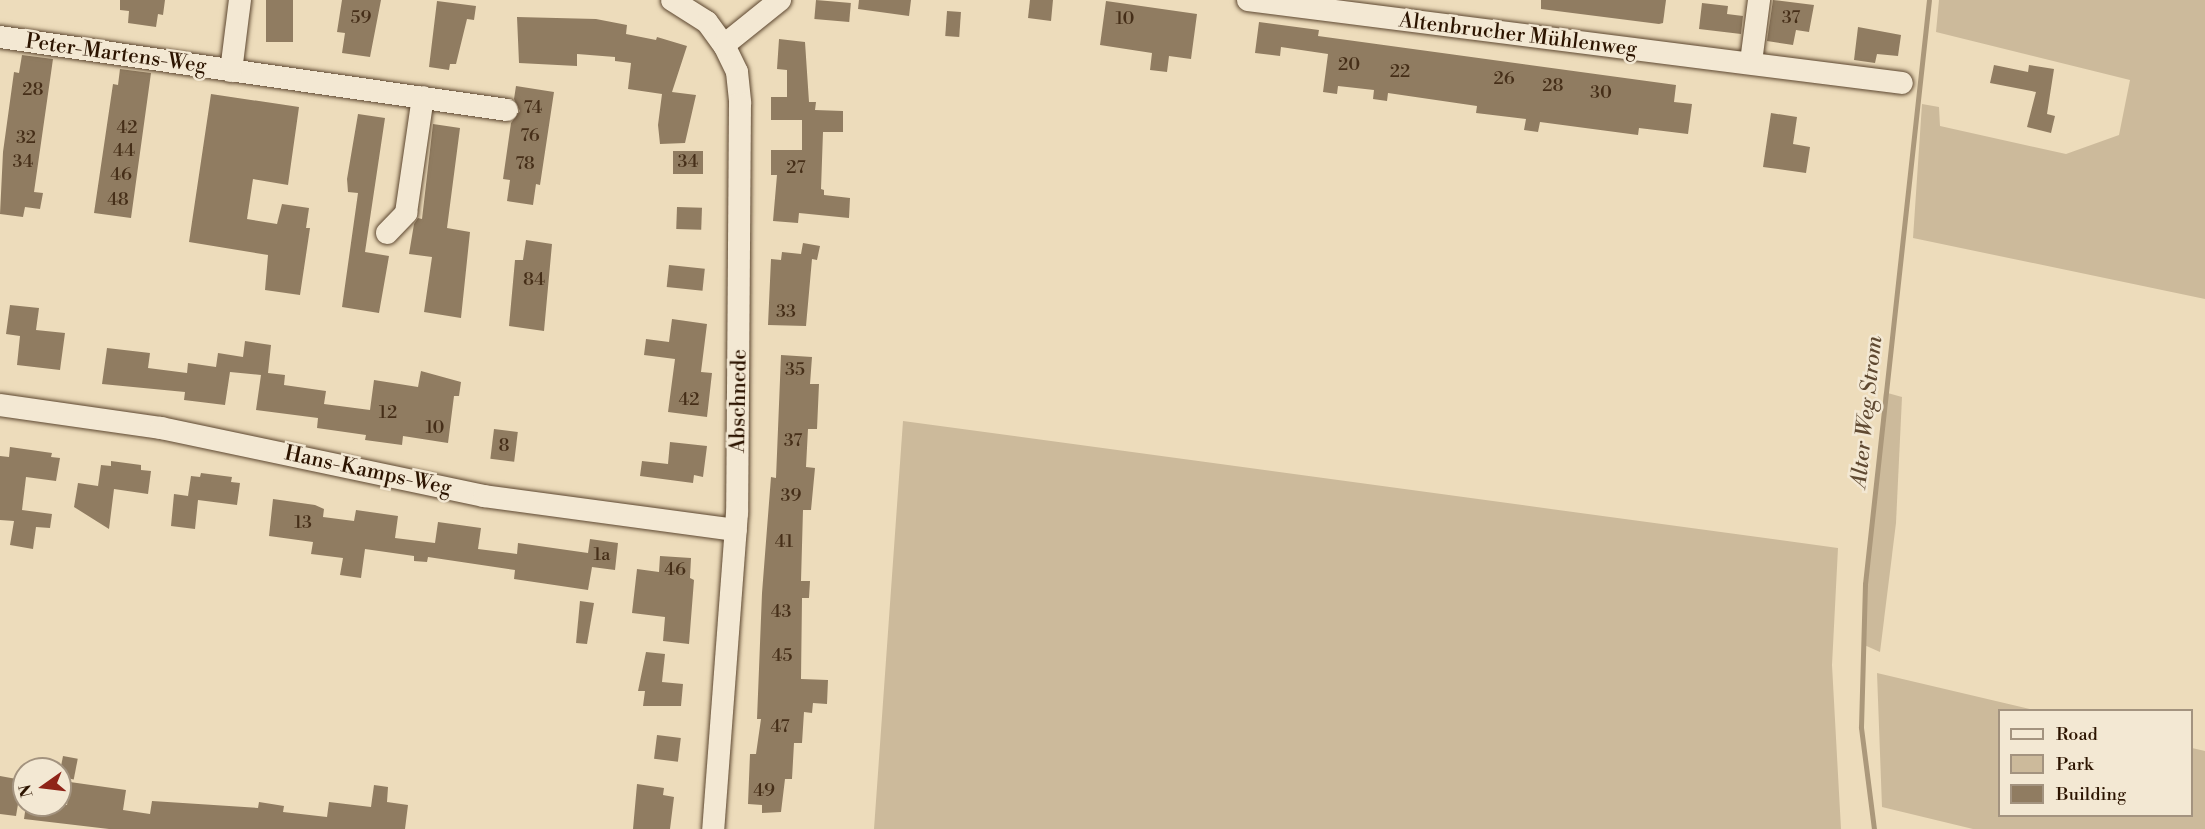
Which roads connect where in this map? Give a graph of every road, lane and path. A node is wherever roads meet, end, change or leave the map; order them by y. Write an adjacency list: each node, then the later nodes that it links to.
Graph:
1 (240, 0): 9 (street, Peter-Martens-Weg)
2 (672, 0): 7 (street, Abschnede)
3 (780, 0): 7 (street)
4 (1248, 0): 8 (street, Altenbrucher Mühlenweg)
5 (1759, 0): 8 (street)
6 (0, 37): 9 (street, Peter-Martens-Weg)
7 (724, 45): 15 (street, Abschnede)
8 (1751, 62): 10 (street, Altenbrucher Mühlenweg)
9 (231, 71): 11 (street, Peter-Martens-Weg)
10 (1902, 83)
11 (423, 97): 12 (street, Peter-Martens-Weg); 13 (street)
12 (507, 110)
13 (387, 233)
14 (0, 405): 15 (street, Hans-Kamps-Weg)
15 (736, 530): 16 (street, Abschnede)
16 (713, 829)

